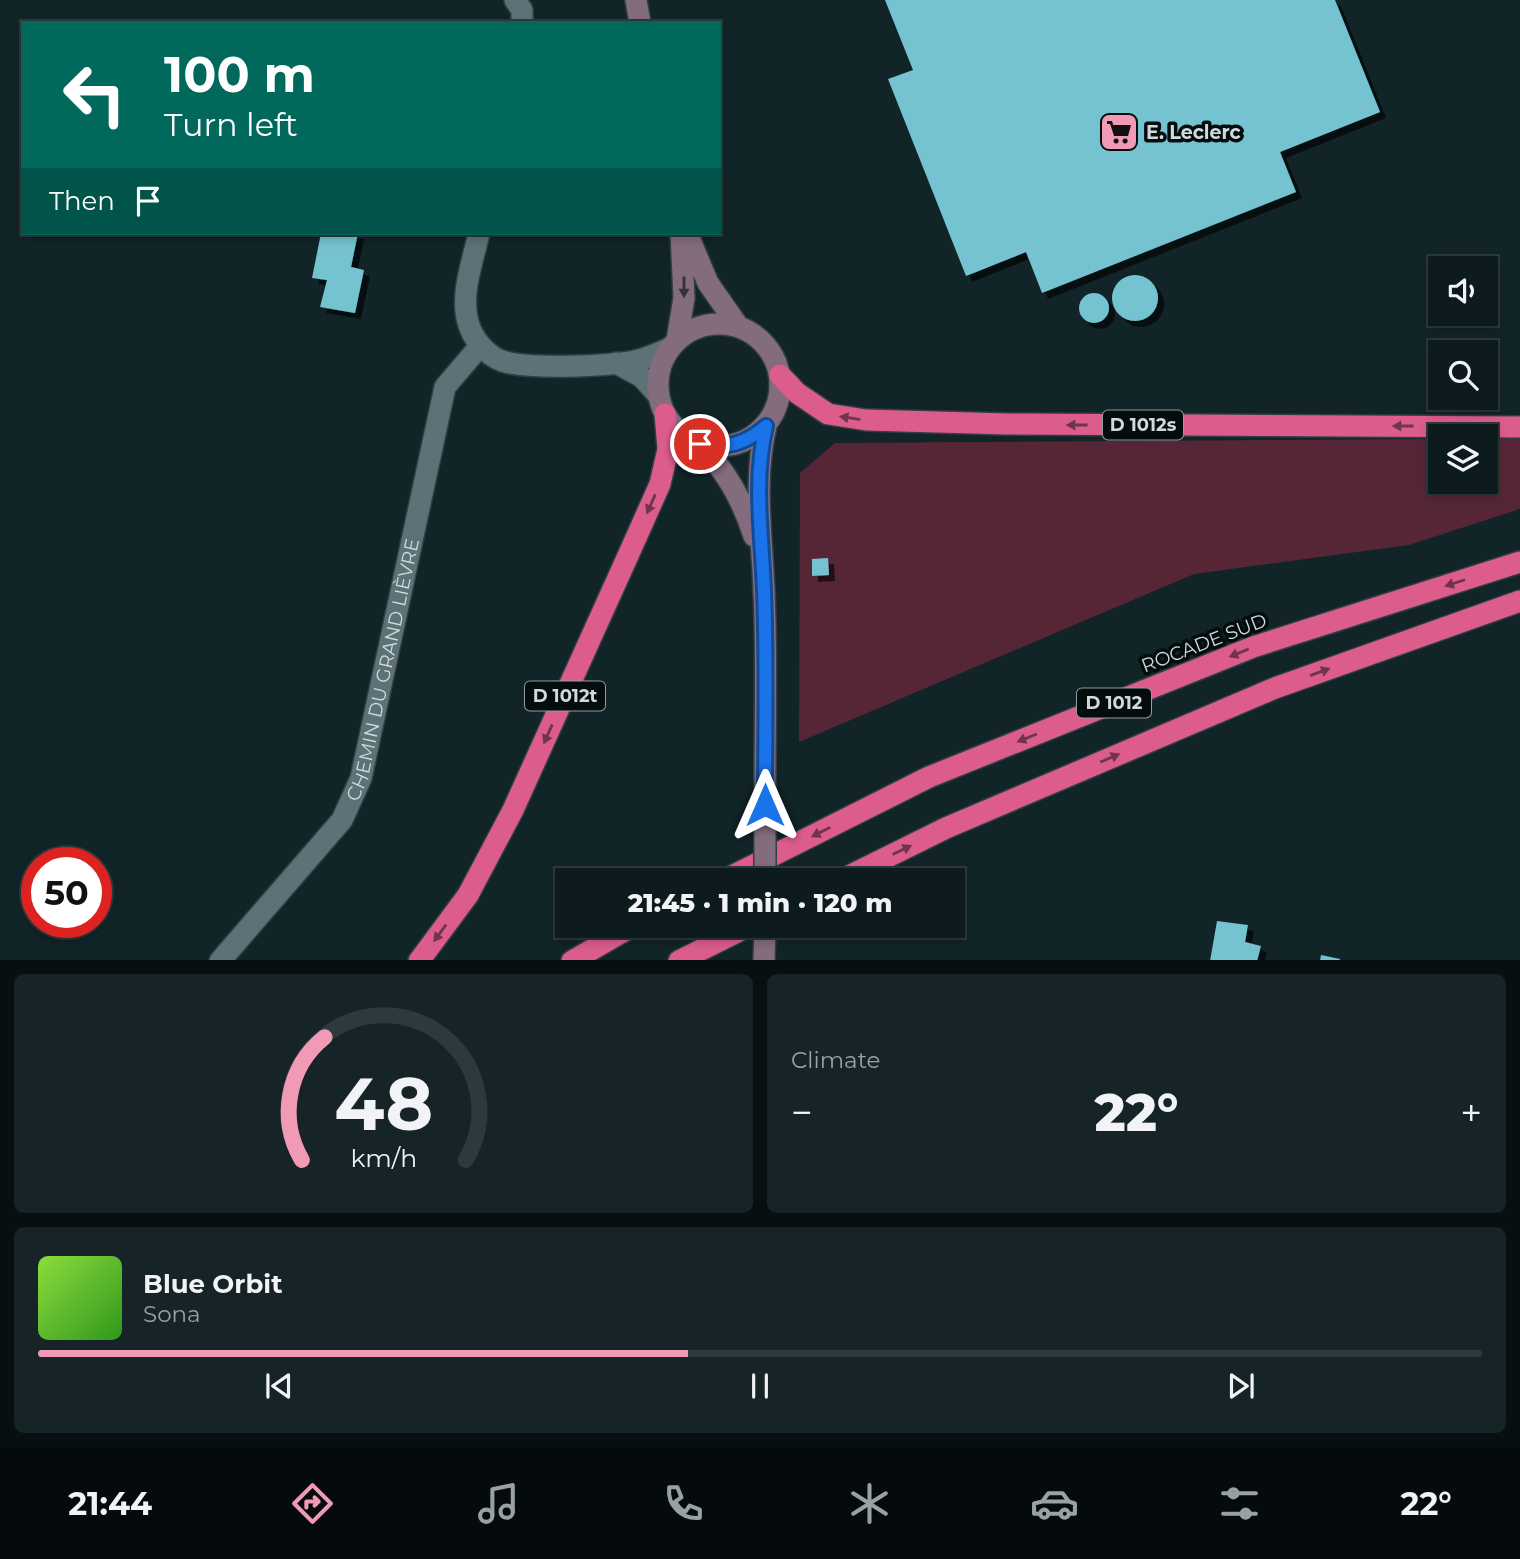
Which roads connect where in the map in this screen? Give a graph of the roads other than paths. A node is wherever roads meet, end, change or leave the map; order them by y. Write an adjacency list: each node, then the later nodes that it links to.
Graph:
1 (515, 0): 3 (street)
2 (636, 0): 4 (main road)
3 (522, 21)
4 (640, 21)
5 (479, 235): 10 (street)
6 (681, 235): 9 (main road, one-way to 9)
7 (688, 235): 8 (main road)
8 (738, 326): 9 (main road); 12 (main road)
9 (673, 344): 11 (street); 13 (main road)
10 (480, 346): 11 (street); 26 (street, CHEMIN DU GRAND LIÈVRE)
11 (616, 363): 13 (street)
12 (780, 375): 14 (main road); 15 (highway, D 1012s, one-way to 12)
13 (662, 404): 16 (main road); 27 (highway, D 1012t, one-way to 27)
14 (766, 426): 16 (main road); 17 (main road)
15 (1520, 427)
16 (700, 444): 17 (main road)
17 (762, 561): 21 (main road, bridge)
18 (1520, 562): 20 (highway, ROCADE SUD / D 1012, one-way to 20)
19 (1520, 601): 22 (highway, D 1012, one-way to 19)
20 (748, 868)
21 (765, 868)
22 (865, 868)
23 (612, 938): 28 (highway)
24 (725, 938): 29 (highway)
25 (765, 938): 30 (main road)
26 (221, 960)
27 (420, 960)
28 (574, 960)
29 (681, 960)
30 (764, 960)

